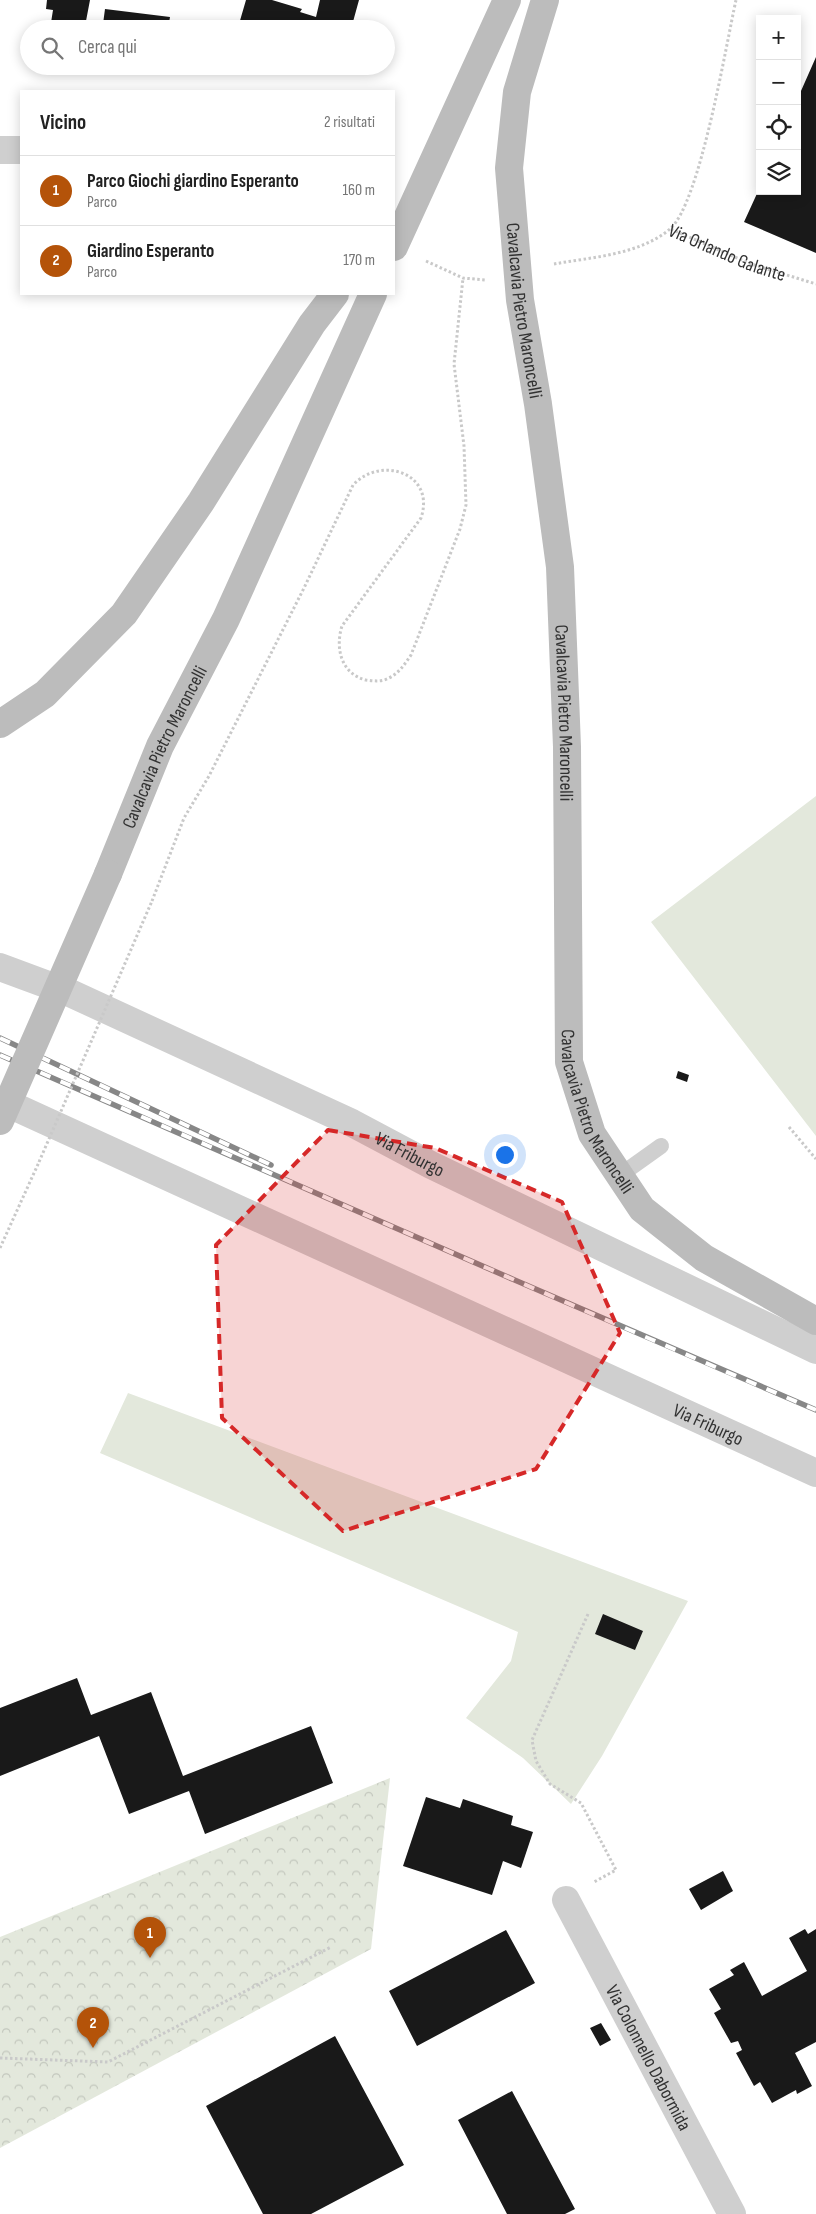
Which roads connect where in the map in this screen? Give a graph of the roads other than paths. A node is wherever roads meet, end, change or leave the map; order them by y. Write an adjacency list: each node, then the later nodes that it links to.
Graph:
1 (507, 0): 5 (main road)
2 (545, 0): 15 (main road, Cavalcavia Pietro Maroncelli)
3 (0, 150): 4 (street)
4 (20, 150)
5 (430, 168): 6 (main road); 7 (main road)
6 (395, 215)
7 (395, 245)
8 (334, 295): 10 (main road)
9 (372, 295): 13 (main road, Cavalcavia Pietro Maroncelli, bridge)
10 (0, 724)
11 (0, 967): 17 (street, Via Friburgo)
12 (0, 1100): 18 (street, Via Friburgo)
13 (0, 1121)
14 (661, 1146): 15 (lane)
15 (619, 1176): 16 (main road, Cavalcavia Pietro Maroncelli)
16 (816, 1321)
17 (816, 1350)
18 (816, 1473)
19 (566, 1900): 20 (street, Via Colonnello Dabormida)
20 (729, 2213)

